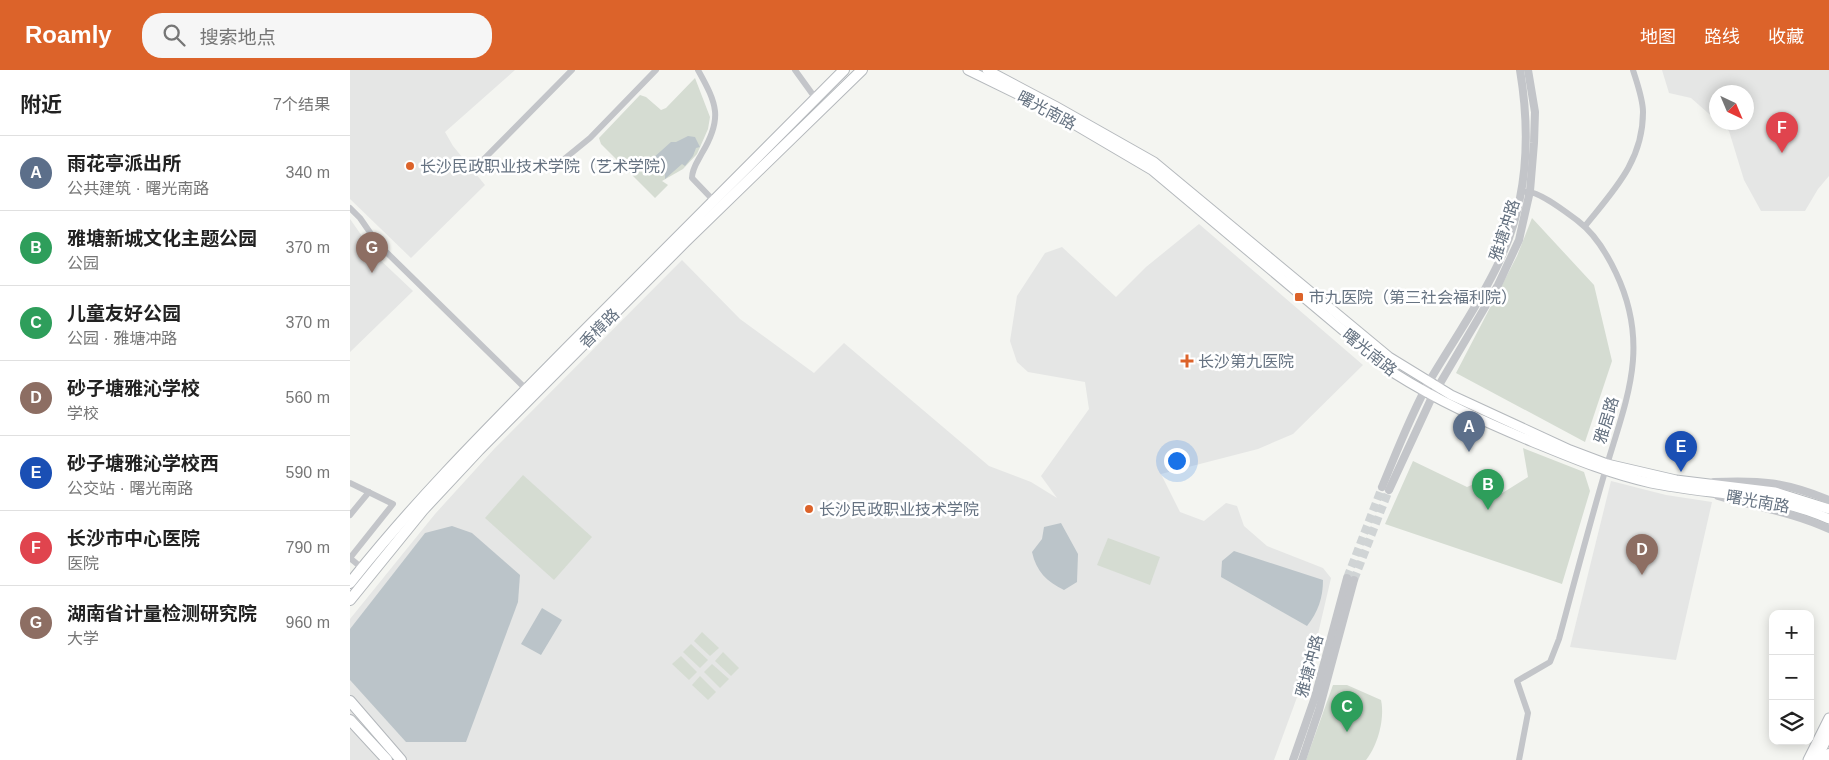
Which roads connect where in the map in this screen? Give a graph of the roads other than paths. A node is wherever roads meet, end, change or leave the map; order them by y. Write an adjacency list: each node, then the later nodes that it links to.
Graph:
1 (572, 70): 14 (street)
2 (656, 70): 13 (street)
3 (698, 70): 16 (street)
4 (795, 70): 12 (street)
5 (844, 70): 12 (main road, 香樟路)
6 (862, 70): 18 (main road, 香樟路)
7 (968, 70): 23 (main road, 曙光南路)
8 (987, 70): 20 (main road, 曙光南路)
9 (1520, 70): 15 (street, 雅塘冲路)
10 (1528, 70): 15 (street, 雅塘冲路)
11 (1634, 70): 19 (street)
12 (816, 99): 16 (main road, 香樟路)
13 (562, 160)
14 (476, 166)
15 (1526, 192): 19 (street, 雅居路); 20 (street, 雅塘冲路); 21 (street, 雅塘冲路)
16 (713, 200): 18 (street); 22 (main road, 香樟路)
17 (350, 208): 22 (street)
18 (721, 208): 38 (main road, 香樟路)
19 (1585, 226): 24 (street, 雅居路)
20 (1430, 382): 21 (main road, 曙光南路); 23 (street, 雅塘冲路)
21 (1438, 387): 23 (street, 雅塘冲路); 24 (main road, 曙光南路)
22 (526, 389): 36 (main road, 香樟路)
23 (1428, 395): 24 (main road, 曙光南路); 27 (street, 雅塘冲路)
24 (1606, 467): 25 (main road, 曙光南路); 29 (main road, 曙光南路); 48 (street, 雅居路)
25 (1706, 482): 30 (street); 31 (main road, 曙光南路)
26 (351, 486): 28 (street)
27 (1386, 488)
28 (369, 492): 32 (street); 35 (street)
29 (1704, 492): 33 (main road, 曙光南路); 34 (street)
30 (1829, 500)
31 (1829, 509)
32 (350, 515)
33 (1829, 519)
34 (1829, 529)
35 (350, 558): 36 (street)
36 (362, 568): 37 (main road, 香樟路)
37 (350, 583)
38 (350, 600)
39 (350, 700): 45 (main road)
40 (1829, 718): 49 (main road)
41 (350, 720): 44 (main road)
42 (1829, 733): 50 (main road)
43 (1829, 754): 51 (main road)
44 (388, 760)
45 (401, 760)
46 (1293, 760): 47 (street, 雅塘冲路)
47 (1302, 760)
48 (1519, 760)
49 (1808, 760)
50 (1816, 760)
51 (1826, 760)

